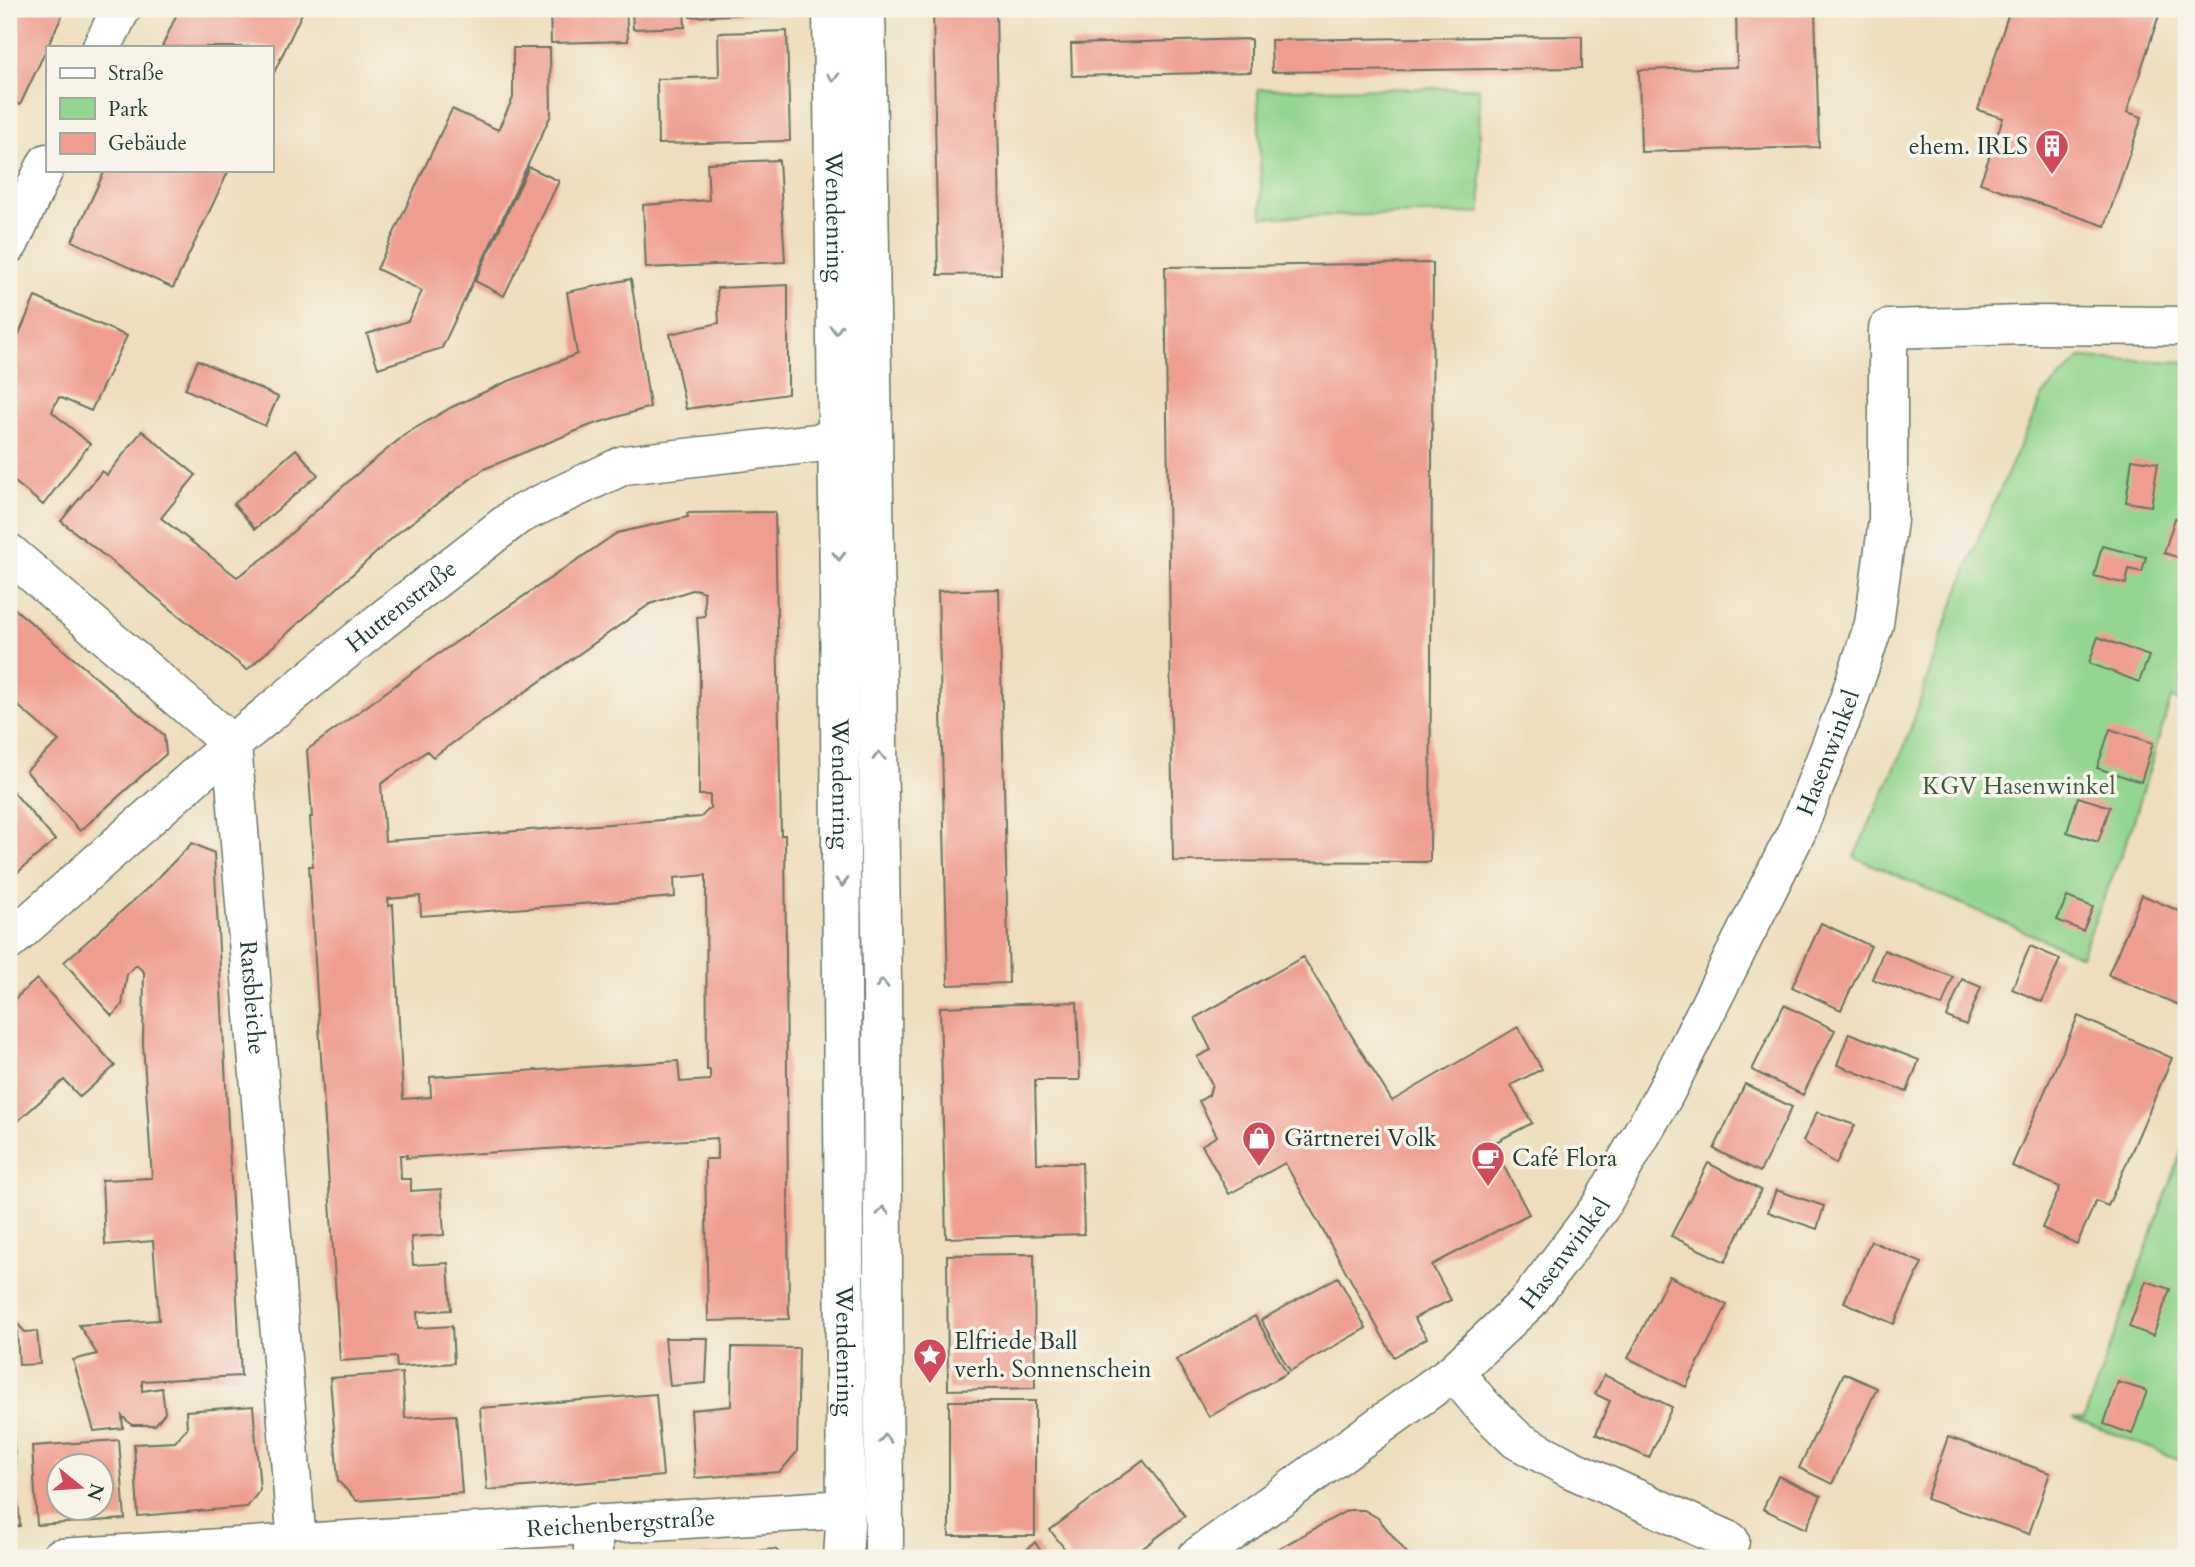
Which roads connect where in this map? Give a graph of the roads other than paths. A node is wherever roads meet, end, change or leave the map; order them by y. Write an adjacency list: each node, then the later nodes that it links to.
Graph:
1 (121, 9): 4 (street)
2 (832, 9): 8 (street, Wendenring, one-way to 8)
3 (866, 9): 8 (street, Wendenring)
4 (102, 46)
5 (46, 165): 6 (street)
6 (9, 244)
7 (2186, 326): 12 (street, Hasenwinkel)
8 (856, 438): 10 (street, Huttenstraße); 13 (street, Wendenring, one-way to 13); 19 (street, Wendenring, one-way to 8)
9 (9, 552): 10 (street)
10 (232, 744): 11 (street, Huttenstraße); 16 (street, Ratsbleiche)
11 (9, 941)
12 (1454, 1372): 15 (street); 20 (street, Hasenwinkel)
13 (846, 1509): 14 (street, Reichenbergstraße); 18 (street, Wendenring)
14 (593, 1541): 16 (street, Reichenbergstraße)
15 (1730, 1541)
16 (297, 1544): 17 (street, Reichenbergstraße)
17 (60, 1558)
18 (843, 1558)
19 (884, 1558)
20 (1196, 1558)

